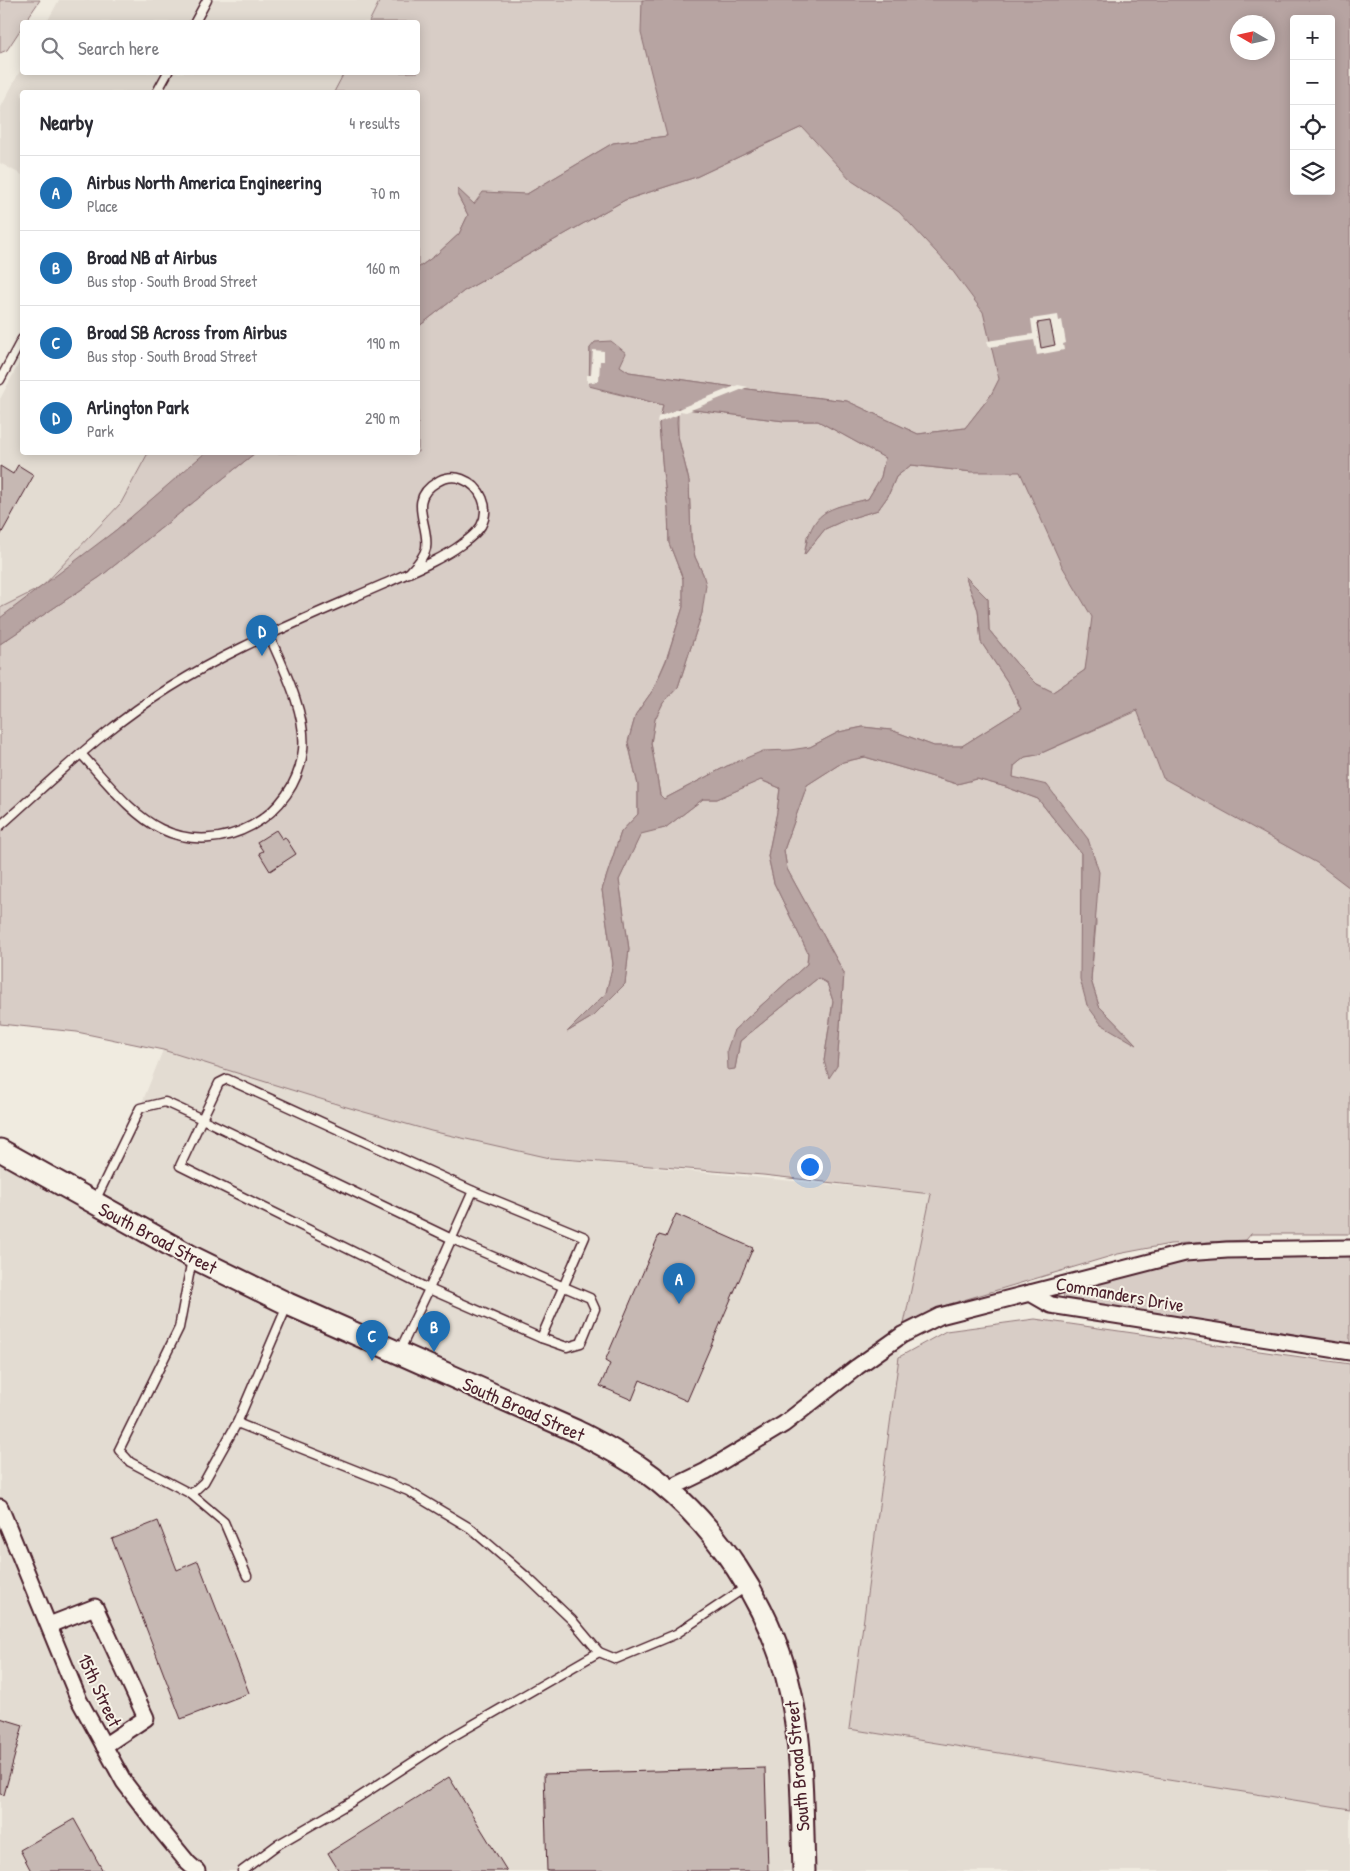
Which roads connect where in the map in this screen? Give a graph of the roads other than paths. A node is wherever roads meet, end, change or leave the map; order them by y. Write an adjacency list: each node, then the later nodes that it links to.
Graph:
1 (207, 0): 2 (lane)
2 (197, 20)
3 (166, 75): 4 (lane)
4 (158, 90)
5 (20, 343): 6 (lane)
6 (0, 380)
7 (409, 573): 7 (lane); 8 (lane)
8 (269, 635): 9 (lane); 9 (lane)
9 (81, 754): 10 (lane)
10 (0, 826)
11 (202, 1119): 13 (lane); 14 (lane); 15 (lane); 18 (lane)
12 (0, 1150): 14 (street, South Broad Street)
13 (473, 1191): 15 (lane); 19 (lane)
14 (94, 1204): 17 (street, South Broad Street)
15 (452, 1239): 18 (lane); 19 (lane)
16 (1350, 1248): 20 (street)
17 (192, 1258): 21 (street, South Broad Street); 27 (lane)
18 (429, 1288): 22 (lane); 24 (lane)
19 (563, 1288): 22 (lane); 22 (lane)
20 (1030, 1293): 23 (street, Commanders Drive); 26 (street, Commanders Drive)
21 (288, 1304): 24 (street, South Broad Street); 25 (lane)
22 (541, 1338)
23 (1350, 1352)
24 (398, 1354): 26 (street, South Broad Street)
25 (237, 1423): 27 (lane); 32 (lane)
26 (667, 1490): 30 (street, South Broad Street)
27 (192, 1494): 29 (lane)
28 (0, 1506): 31 (street, 15th Street)
29 (247, 1576)
30 (748, 1586): 32 (lane); 36 (street, South Broad Street)
31 (49, 1625): 33 (street, 15th Street); 33 (street)
32 (600, 1652): 35 (lane)
33 (104, 1746): 34 (street, 15th Street)
34 (197, 1871)
35 (242, 1871)
36 (804, 1871)

